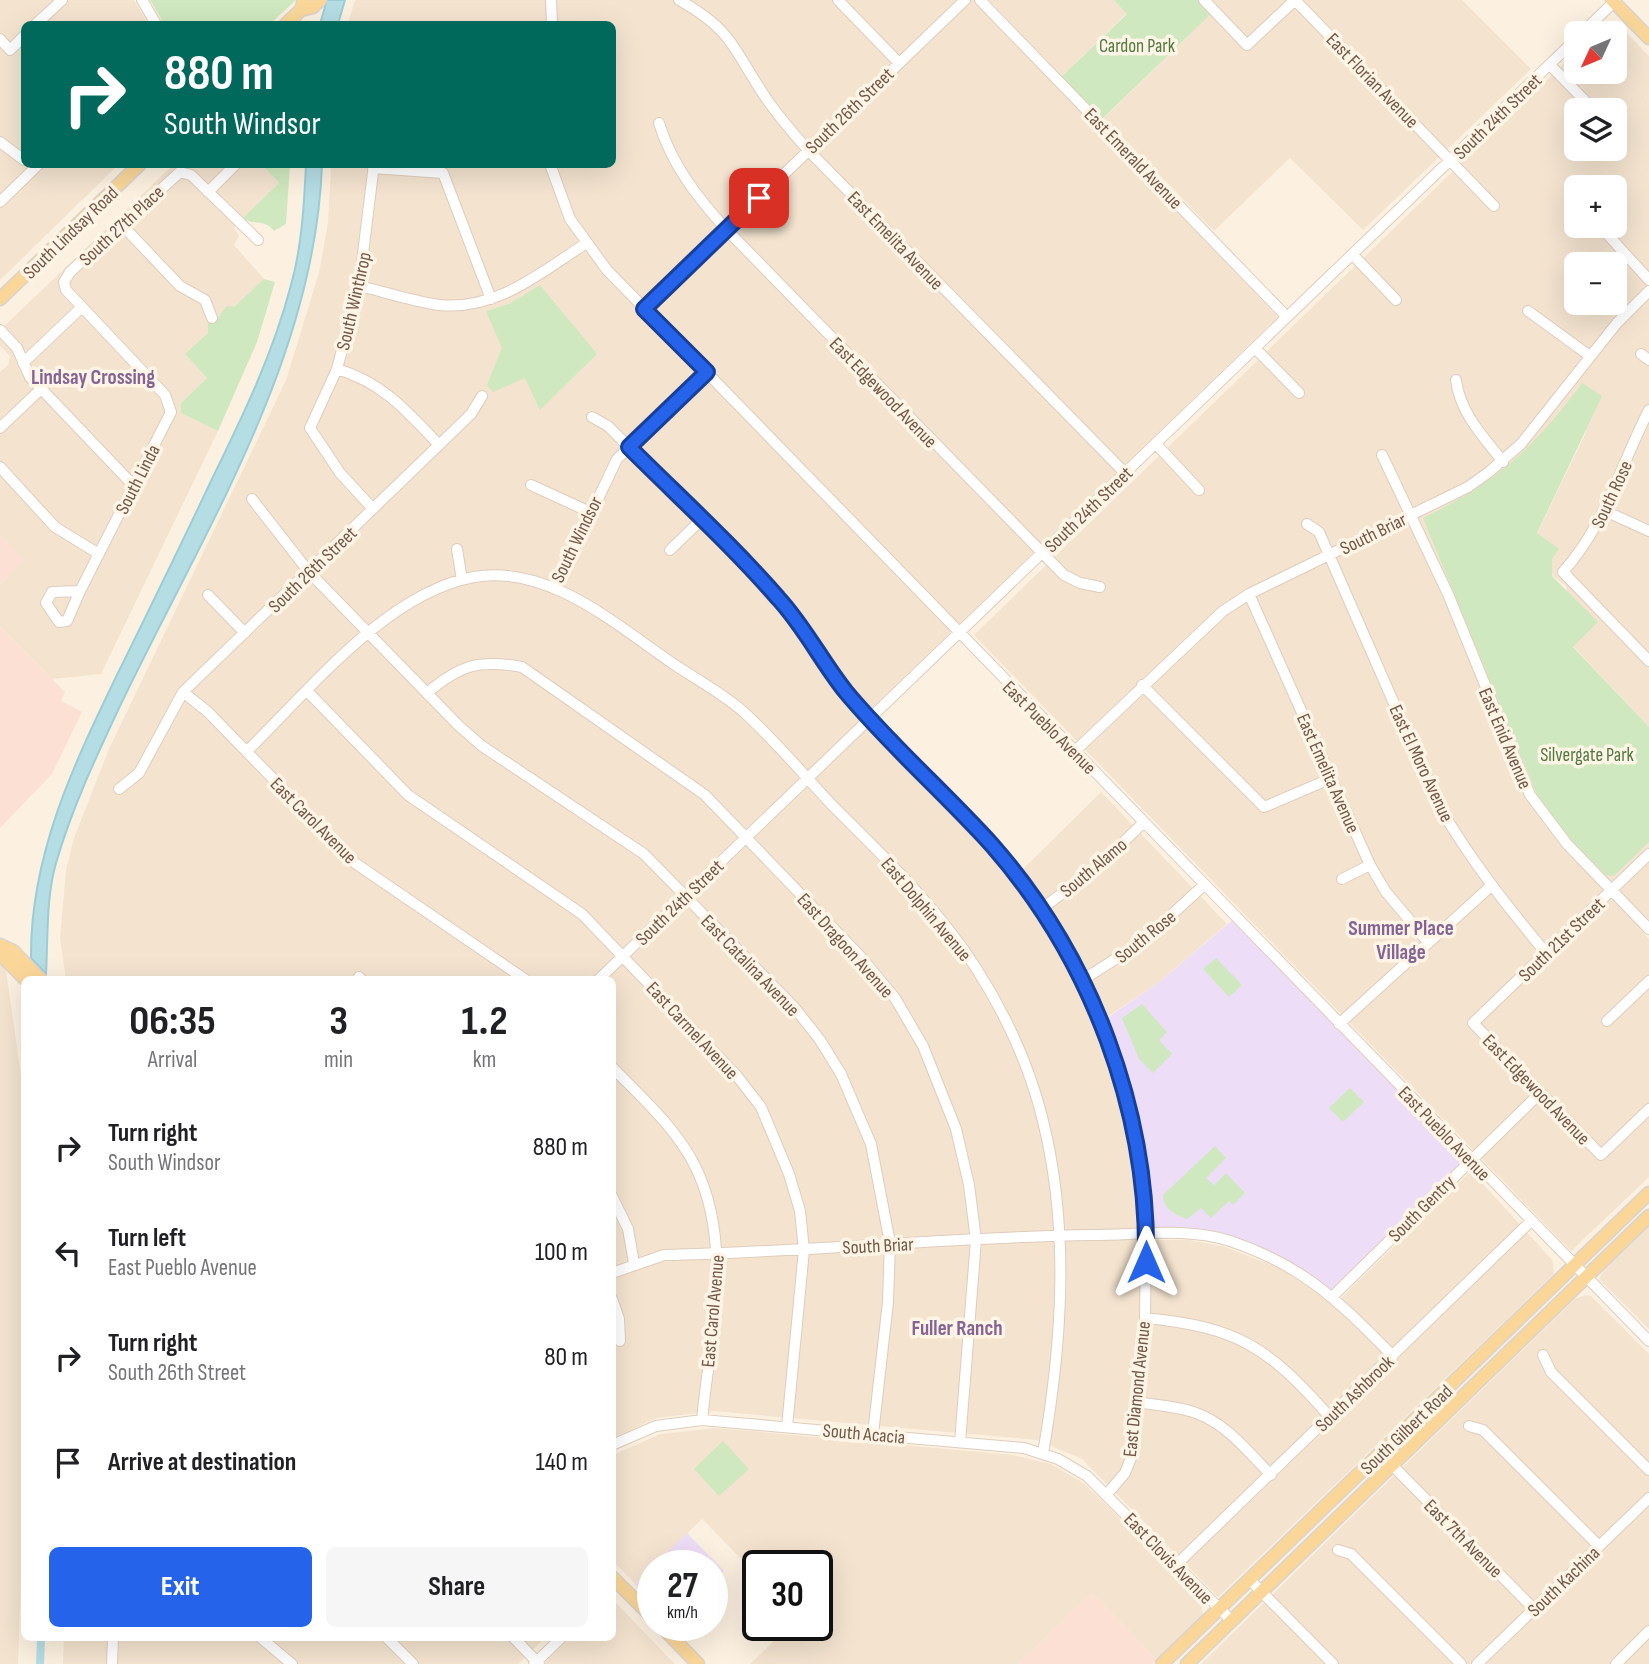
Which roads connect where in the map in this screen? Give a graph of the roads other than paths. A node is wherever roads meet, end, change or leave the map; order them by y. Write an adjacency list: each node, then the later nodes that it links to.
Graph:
1 (62, 0): 13 (street)
2 (142, 0): 14 (street)
3 (320, 0): 12 (main road)
4 (551, 0): 16 (street)
5 (680, 0): 27 (street, East Emelita Avenue)
6 (838, 0): 22 (street)
7 (965, 0): 22 (street, South 26th Street)
8 (980, 0): 54 (street, East Emerald Avenue)
9 (1204, 0): 10 (street)
10 (1295, 0): 29 (street, East Florian Avenue)
11 (1614, 1): 17 (street); 18 (main road)
12 (303, 5): 15 (main road)
13 (39, 21)
14 (154, 21)
15 (289, 21)
16 (552, 21)
17 (1594, 21)
18 (1649, 38)
19 (0, 39): 20 (street)
20 (21, 39)
21 (1564, 51): 23 (street, South 24th Street)
22 (899, 63): 27 (street, South 26th Street)
23 (1550, 65): 24 (street); 29 (street, South 24th Street)
24 (1582, 98)
25 (659, 123): 40 (street, East Edgewood Avenue)
26 (0, 142): 28 (street)
27 (808, 150): 40 (street, South 26th Street); 76 (street, East Emelita Avenue)
28 (21, 158)
29 (1451, 161): 38 (street, East Florian Avenue); 44 (street, South 24th Street)
30 (32, 168): 37 (street)
31 (136, 168): 48 (main road, South Lindsay Road)
32 (232, 168): 36 (street)
33 (373, 168): 46 (street, South Winthrop)
34 (393, 168): 49 (street)
35 (551, 168): 43 (street, East Pueblo Avenue)
36 (208, 192): 39 (street, South 27th Place); 42 (street)
37 (0, 202)
38 (1494, 206)
39 (121, 225): 51 (street, South 27th Place); 55 (street)
40 (726, 229): 52 (street, South 26th Street); 91 (street, East Edgewood Avenue)
41 (1611, 238): 45 (street)
42 (257, 240)
43 (585, 244): 49 (street); 52 (street, East Pueblo Avenue)
44 (1353, 255): 50 (street); 54 (street, South 24th Street)
45 (1649, 280)
46 (359, 286): 49 (street); 60 (street, South Winthrop)
47 (1649, 291): 58 (street, South Briar)
48 (0, 299)
49 (491, 299)
50 (1396, 300)
51 (82, 307): 59 (street); 77 (street, South Linda)
52 (644, 309): 61 (street, East Pueblo Avenue)
53 (1528, 311): 58 (street)
54 (1287, 317): 57 (street, South 24th Street)
55 (212, 318)
56 (0, 330): 59 (street)
57 (1255, 348): 64 (street); 70 (street, South 24th Street)
58 (1590, 356): 74 (street, South Briar)
59 (23, 363): 63 (street)
60 (337, 369): 71 (street); 81 (street, South Winthrop)
61 (707, 372): 72 (street, South Windsor); 102 (street, East Pueblo Avenue)
62 (1456, 380): 74 (street)
63 (41, 389): 68 (street); 77 (street)
64 (1299, 393)
65 (482, 396): 71 (street, South 26th Street)
66 (1649, 410): 69 (street, South Rose)
67 (592, 417): 72 (street, East Diamond Avenue)
68 (0, 428)
69 (1644, 431): 82 (street, South Rose)
70 (1156, 444): 76 (street, South 24th Street); 79 (street)
71 (439, 445): 81 (street, South 26th Street)
72 (629, 447): 83 (street, South Windsor); 85 (street, East Diamond Avenue)
73 (1382, 455): 84 (street, East Enid Avenue)
74 (1503, 461): 84 (street, South Briar)
75 (0, 467): 90 (street)
76 (1125, 473): 91 (street, South 24th Street)
77 (133, 485): 90 (street, South Linda)
78 (531, 485): 83 (street)
79 (1199, 490)
80 (252, 499): 93 (street, East Catalina Avenue)
81 (373, 509): 93 (street, South 26th Street)
82 (1605, 511): 87 (street); 103 (street, South Rose)
83 (590, 513): 96 (street, South Windsor)
84 (1411, 515): 92 (street, South Briar); 121 (street, East Enid Avenue)
85 (701, 520): 89 (street); 108 (street, East Diamond Avenue)
86 (1307, 524): 92 (street, East El Moro Avenue)
87 (1649, 531)
88 (457, 549): 94 (street)
89 (670, 550)
90 (100, 554): 97 (street, South Linda)
91 (1042, 554): 95 (street, East Edgewood Avenue); 102 (street, South 24th Street)
92 (1329, 555): 99 (street, South Briar); 120 (street, East El Moro Avenue)
93 (309, 572): 100 (street, East Catalina Avenue); 101 (street, South 26th Street)
94 (462, 580): 96 (street, South Windsor); 100 (street, South Windsor)
95 (1100, 587)
96 (555, 589): 111 (street, East Dolphin Avenue)
97 (80, 591)
98 (208, 594): 101 (street)
99 (1249, 594): 104 (street, South Briar); 112 (street, East Emelita Avenue)
100 (369, 632): 106 (street, South Windsor); 107 (street, East Catalina Avenue)
101 (245, 633): 105 (street, South 26th Street)
102 (959, 634): 108 (street, South 24th Street); 110 (street, East Pueblo Avenue)
103 (1649, 660)
104 (1142, 685): 110 (street, South Briar); 112 (street)
105 (183, 692): 109 (street, East Carol Avenue); 113 (street, South 26th Street)
106 (307, 692): 109 (street, South Windsor); 128 (street, East Carmel Avenue)
107 (427, 693): 115 (street, East Dragoon Avenue); 122 (street, East Catalina Avenue)
108 (870, 718): 111 (street, South 24th Street); 123 (street, East Diamond Avenue)
109 (247, 751): 131 (street, East Carol Avenue)
110 (1075, 751): 114 (street, East Pueblo Avenue)
111 (807, 778): 115 (street, South 24th Street); 147 (street, East Dolphin Avenue)
112 (1332, 778): 117 (street, East Emelita Avenue)
113 (118, 789)
114 (1144, 822): 119 (street, East Pueblo Avenue); 123 (street, South Alamo)
115 (746, 838): 122 (street, South 24th Street); 148 (street, East Dragoon Avenue)
116 (1649, 854): 121 (street, South 21st Street)
117 (1370, 865): 118 (street); 125 (street, East Emelita Avenue)
118 (1342, 879)
119 (1204, 885): 133 (street, South Rose); 137 (street, East Pueblo Avenue)
120 (1492, 886): 125 (street); 127 (street, East El Moro Avenue)
121 (1611, 890): 124 (street, East Enid Avenue); 127 (street, South 21st Street)
122 (685, 896): 128 (street, South 24th Street); 149 (street, East Catalina Avenue)
123 (1040, 910): 133 (street, East Diamond Avenue)
124 (1649, 929)
125 (1427, 941): 137 (street)
126 (2, 947): 129 (main road); 130 (main road)
127 (1546, 953): 136 (street, South 21st Street)
128 (623, 956): 132 (street, South 24th Street); 150 (street, East Carmel Avenue)
129 (22, 976)
130 (37, 976)
131 (520, 976)
132 (602, 976)
133 (1082, 981): 146 (street, East Diamond Avenue)
134 (1649, 981): 135 (street)
135 (1607, 1021)
136 (1473, 1023): 139 (street, East Edgewood Avenue)
137 (1339, 1024): 141 (street, East Pueblo Avenue)
138 (616, 1072): 151 (street, East Carol Avenue)
139 (1540, 1093): 140 (street, East Edgewood Avenue); 141 (street, South Gentry)
140 (1649, 1109)
141 (1471, 1160): 145 (street, East Pueblo Avenue); 155 (street, South Gentry)
142 (1649, 1193): 154 (main road, South Gilbert Road)
143 (616, 1204): 152 (street)
144 (1649, 1216): 154 (main road, South Gilbert Road)
145 (1531, 1221): 154 (street, East Pueblo Avenue); 160 (street, South Ashbrook)
146 (1146, 1235): 147 (street, South Briar); 155 (street, South Briar); 157 (street, East Diamond Avenue)
147 (1062, 1236): 148 (street, South Briar); 170 (street, East Dolphin Avenue)
148 (976, 1240): 149 (street, South Briar); 168 (street, East Dragoon Avenue)
149 (890, 1243): 150 (street, South Briar); 167 (street, East Catalina Avenue)
150 (804, 1250): 151 (street, South Briar); 166 (street, East Carmel Avenue)
151 (718, 1254): 152 (street, South Briar); 164 (street, East Carol Avenue)
152 (634, 1264): 153 (street, South Briar)
153 (616, 1271)
154 (1580, 1271): 158 (street, East Pueblo Avenue); 171 (main road, South Gilbert Road); 179 (main road, South Gilbert Road)
155 (1333, 1296): 160 (street, South Briar)
156 (616, 1310): 159 (street)
157 (1145, 1318): 162 (street, East Diamond Avenue); 163 (street)
158 (1649, 1340)
159 (620, 1341)
160 (1393, 1356): 163 (street, South Ashbrook)
161 (1543, 1356): 172 (street)
162 (1136, 1402): 173 (street); 174 (street, East Diamond Avenue)
163 (1329, 1416): 173 (street, South Ashbrook)
164 (702, 1420): 166 (street, South Acacia); 169 (street, South Acacia)
165 (1469, 1426): 176 (street)
166 (788, 1427): 167 (street, South Acacia)
167 (873, 1434): 168 (street, South Acacia)
168 (960, 1442): 170 (street, South Acacia)
169 (616, 1443)
170 (1043, 1453): 174 (street, South Acacia)
171 (1393, 1466): 181 (main road, South Gilbert Road); 184 (street, East 7th Avenue)
172 (1649, 1470)
173 (1271, 1475): 178 (street, South Ashbrook)
174 (1107, 1494): 178 (street, East Clovis Avenue)
175 (1649, 1498): 176 (street, South Kachina)
176 (1599, 1546): 184 (street, South Kachina)
177 (1338, 1550): 201 (street)
178 (1176, 1565): 183 (street, East Clovis Avenue)
179 (1250, 1580): 181 (street); 183 (main road, South Gilbert Road)
180 (616, 1585): 182 (main road)
181 (1262, 1592): 185 (main road, South Gilbert Road); 200 (street)
182 (637, 1604)
183 (1220, 1609): 185 (street, East Clovis Avenue); 198 (main road, South Gilbert Road)
184 (1534, 1609): 202 (street, South Kachina)
185 (1231, 1621): 199 (main road, South Gilbert Road)
186 (1649, 1631): 203 (street)
187 (113, 1641): 194 (street)
188 (265, 1641): 195 (street)
189 (390, 1641): 196 (street)
190 (517, 1641): 193 (street)
191 (558, 1641): 193 (street)
192 (676, 1641): 197 (main road)
193 (537, 1663)
194 (112, 1664)
195 (292, 1664)
196 (413, 1664)
197 (698, 1664)
198 (1162, 1664)
199 (1186, 1664)
200 (1333, 1664)
201 (1461, 1664)
202 (1478, 1664)
203 (1616, 1664)

